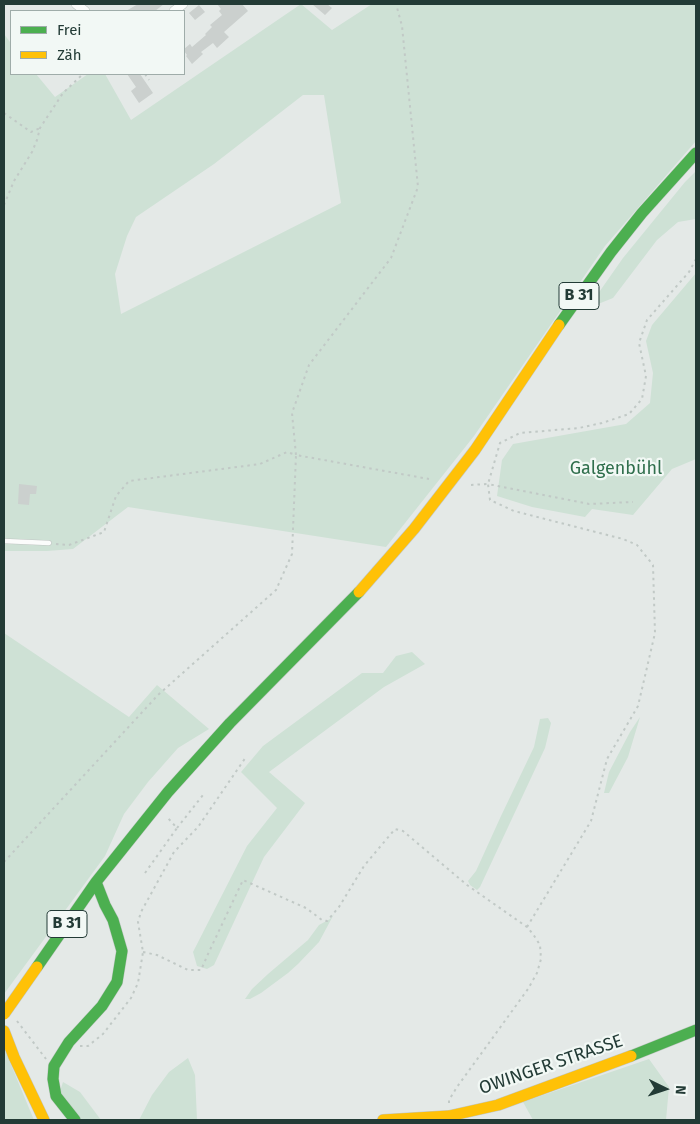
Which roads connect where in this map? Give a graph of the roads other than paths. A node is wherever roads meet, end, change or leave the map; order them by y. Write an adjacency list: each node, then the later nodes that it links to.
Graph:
1 (696, 153): 4 (main road, B 31)
2 (4, 541): 3 (lane)
3 (49, 543)
4 (96, 882): 5 (main road, B 31, bridge); 9 (main road)
5 (4, 1014)
6 (696, 1030): 10 (main road, OWINGER STRASSE)
7 (4, 1032): 8 (main road)
8 (44, 1120)
9 (75, 1120)
10 (383, 1120)

